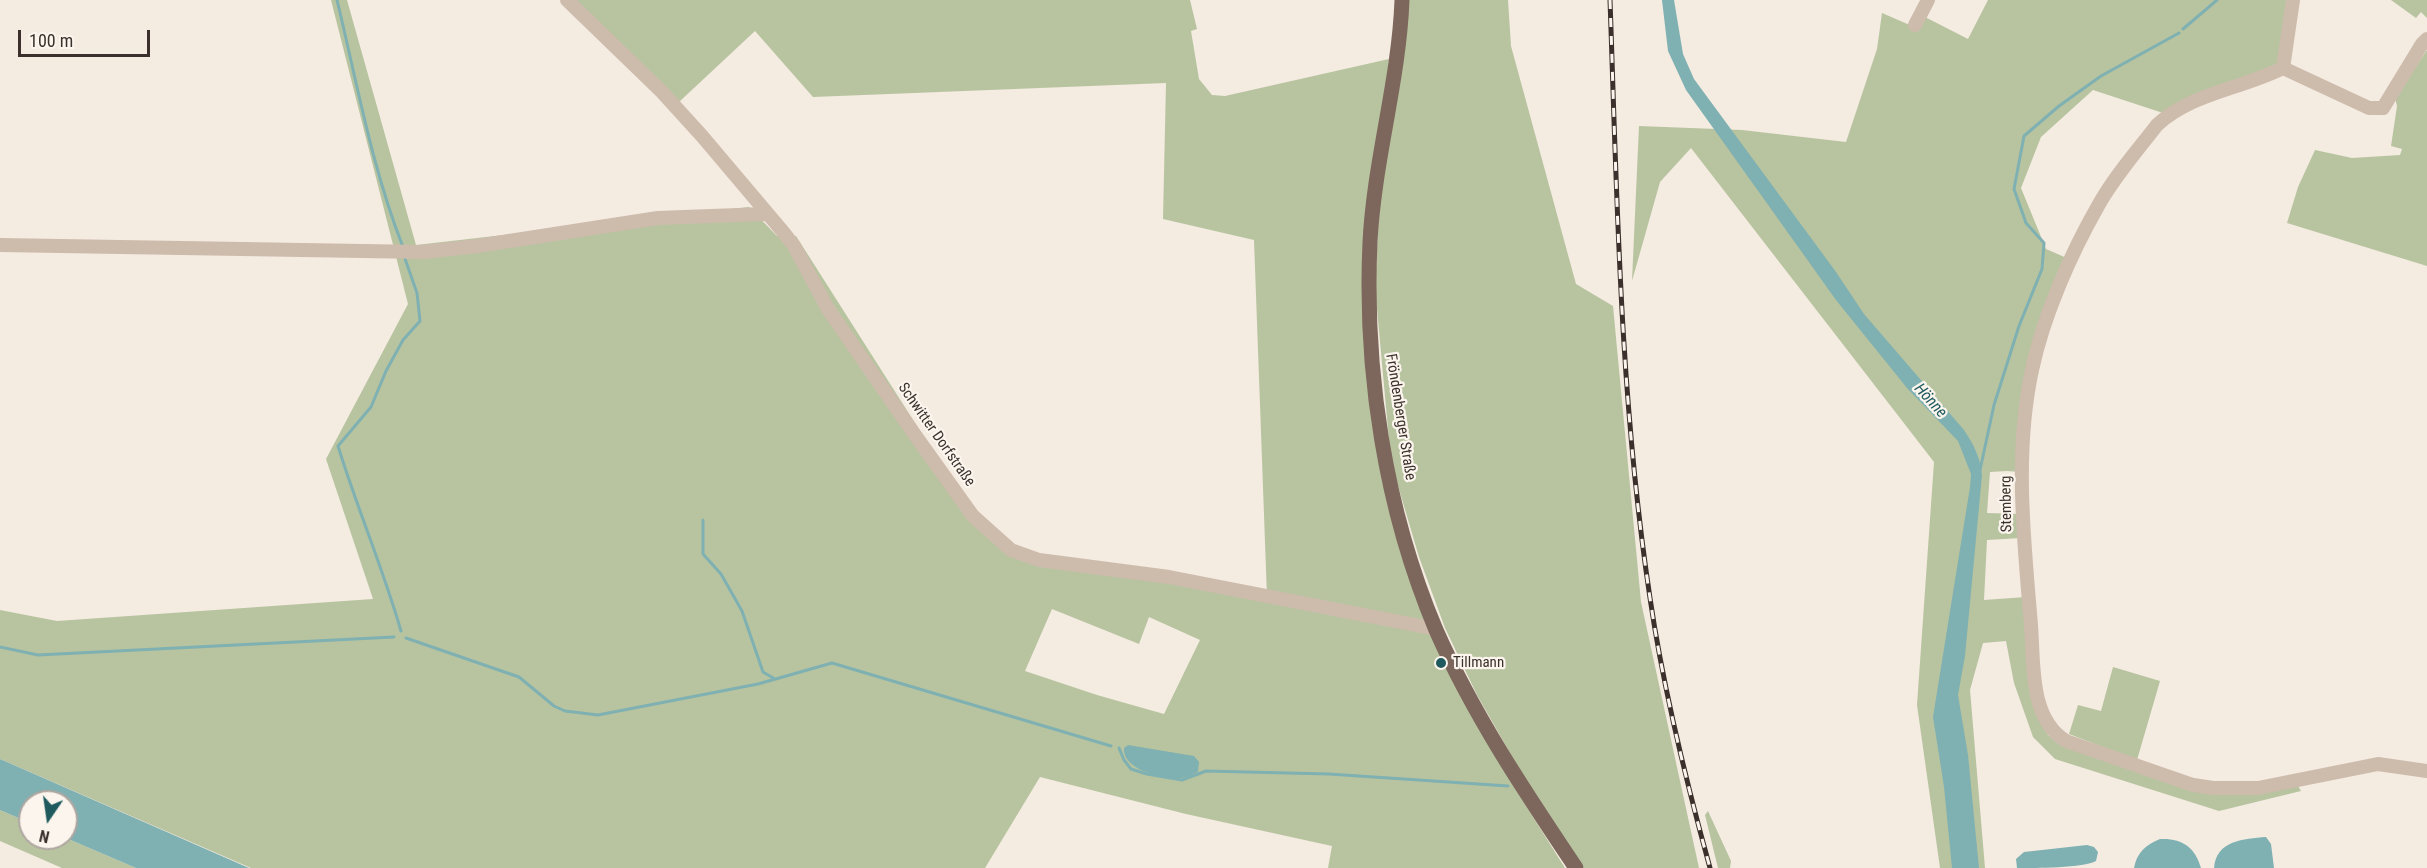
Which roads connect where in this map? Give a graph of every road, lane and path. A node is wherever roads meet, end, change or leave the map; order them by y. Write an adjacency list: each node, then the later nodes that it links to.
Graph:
1 (567, 0): 8 (street, Schwitter Dorfstraße)
2 (1402, 0): 10 (main road, Fröndenberger Straße)
3 (1928, 0): 5 (street)
4 (2293, 0): 7 (street)
5 (1915, 25)
6 (2427, 39): 7 (street)
7 (2283, 68): 11 (street, Stemberg)
8 (765, 214): 9 (street); 10 (street, Schwitter Dorfstraße)
9 (0, 245)
10 (1436, 629): 12 (main road, Fröndenberger Straße)
11 (2427, 771)
12 (1576, 868)

